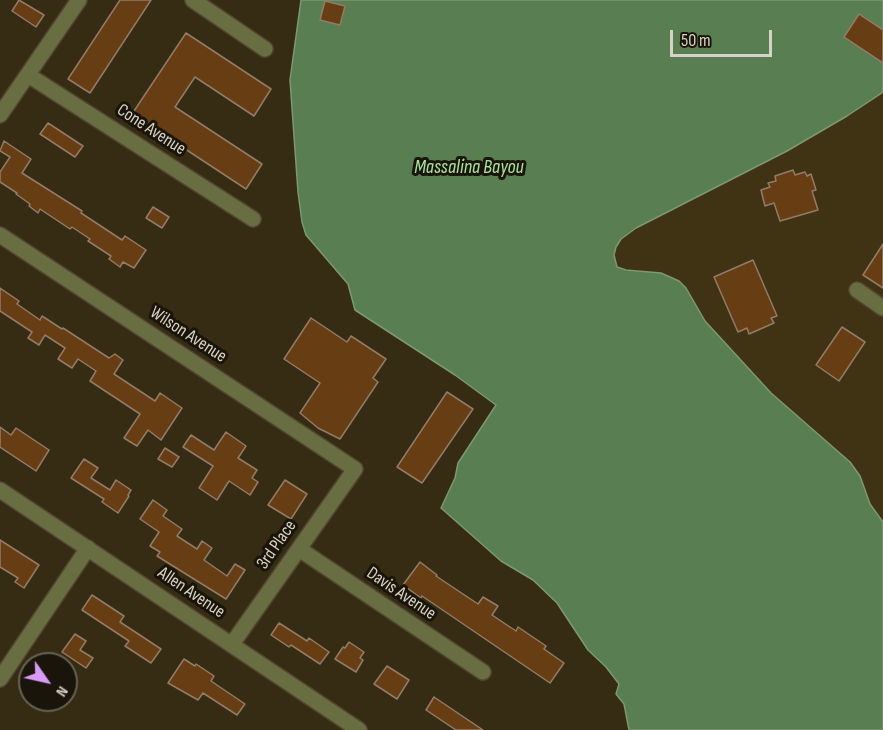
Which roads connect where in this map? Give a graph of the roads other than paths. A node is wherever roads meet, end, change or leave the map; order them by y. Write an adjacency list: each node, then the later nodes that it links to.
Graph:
1 (79, 0): 4 (street)
2 (193, 0): 3 (street)
3 (265, 49)
4 (28, 75): 5 (street); 6 (street, Cone Avenue)
5 (0, 115)
6 (253, 219)
7 (0, 235): 10 (street, Wilson Avenue)
8 (856, 290): 9 (street)
9 (883, 308)
10 (355, 469): 13 (street, 3rd Place)
11 (0, 490): 12 (street, Allen Avenue)
12 (88, 548): 14 (street, Allen Avenue); 16 (street)
13 (299, 549): 14 (street, 3rd Place); 15 (street, Davis Avenue)
14 (232, 645): 17 (street, Allen Avenue)
15 (483, 672)
16 (0, 679)
17 (360, 730)

